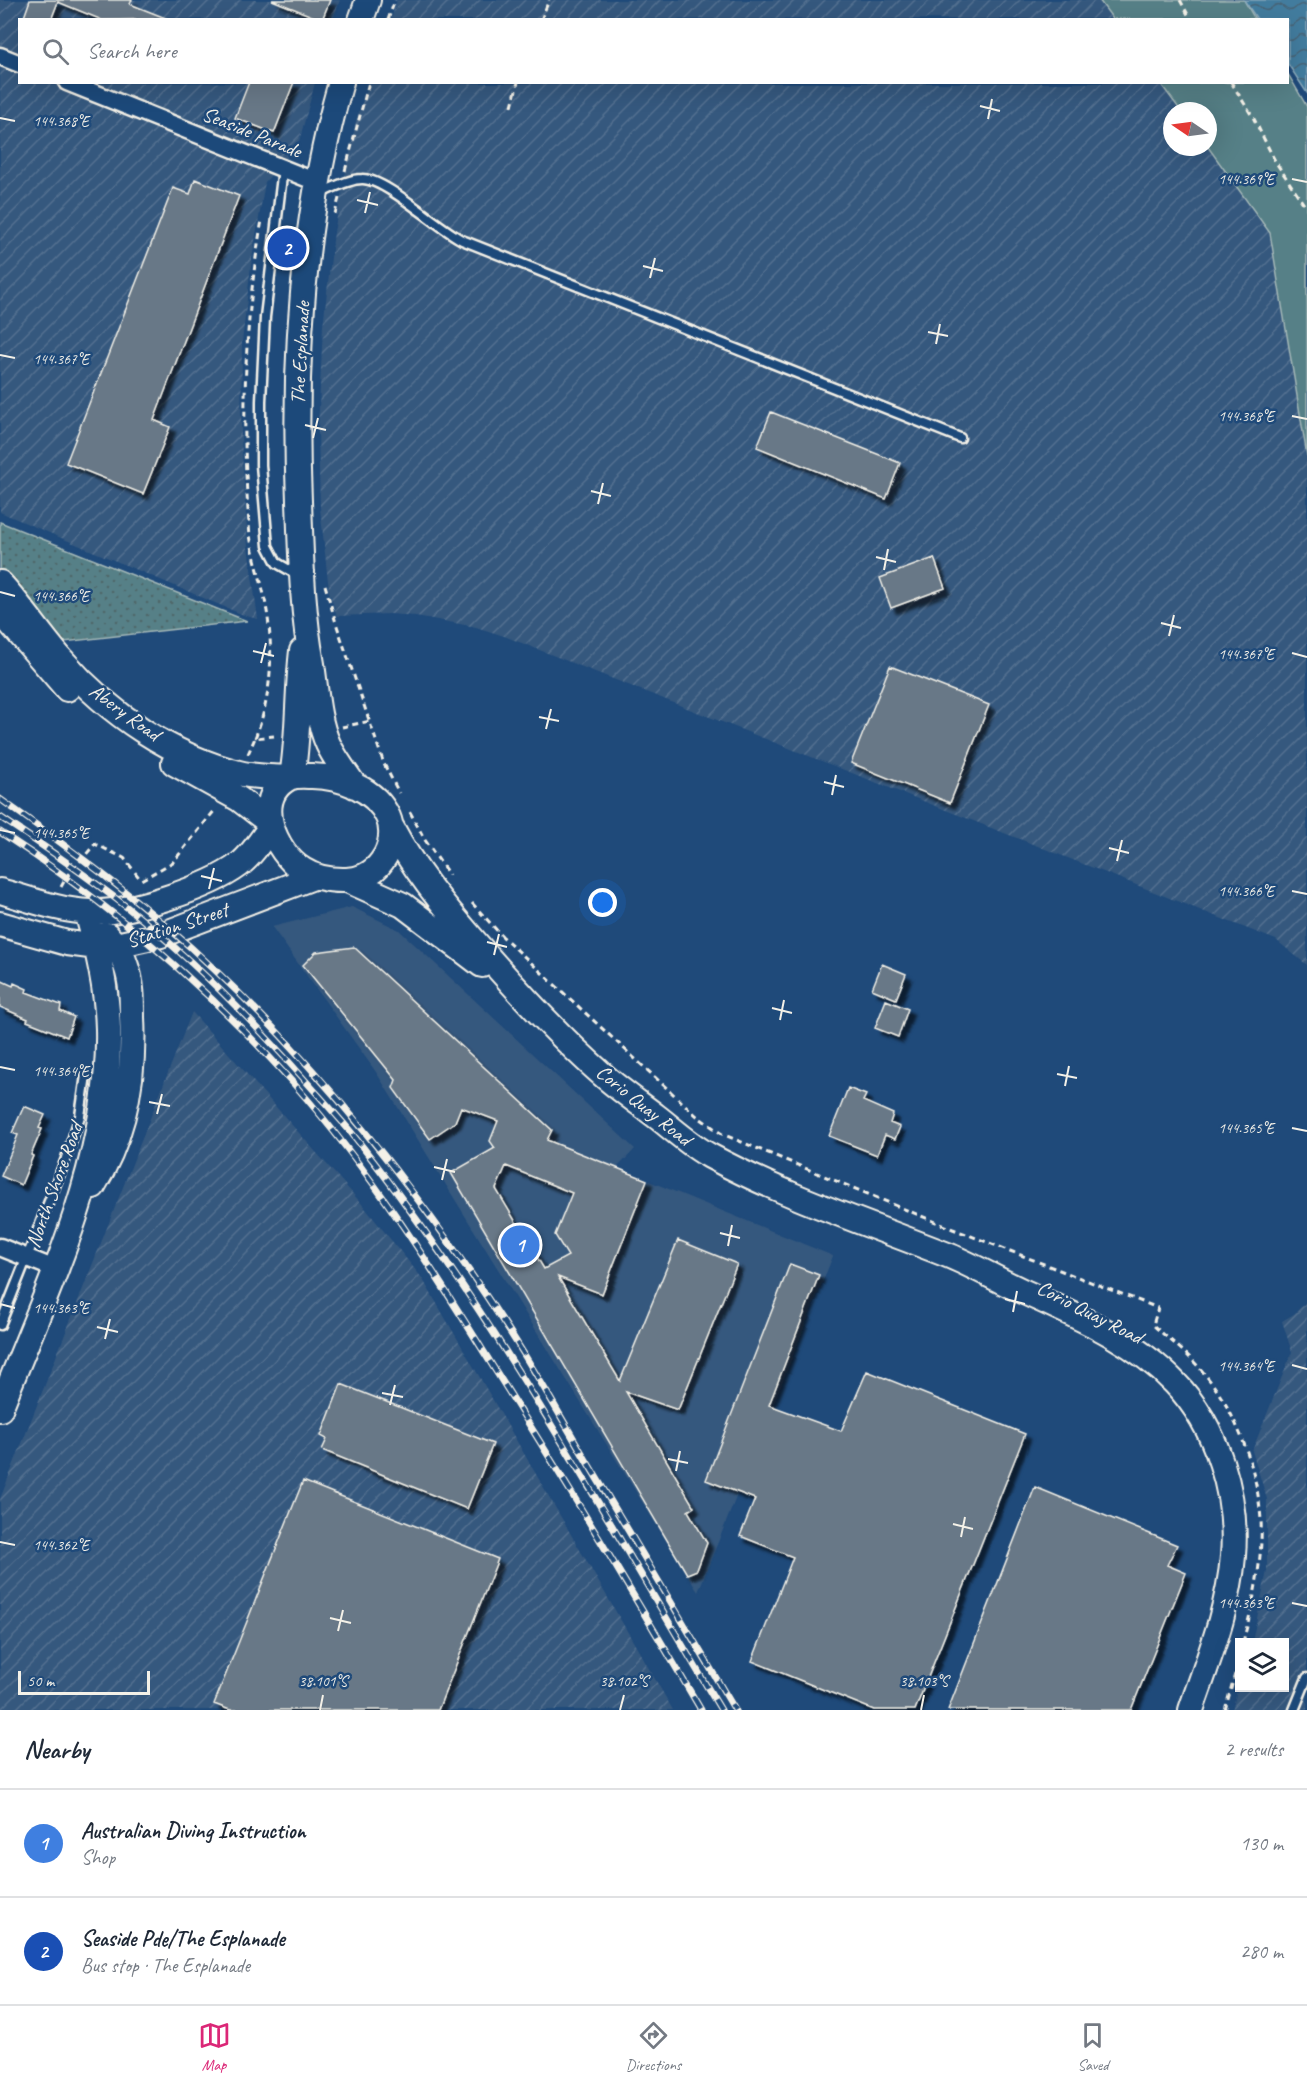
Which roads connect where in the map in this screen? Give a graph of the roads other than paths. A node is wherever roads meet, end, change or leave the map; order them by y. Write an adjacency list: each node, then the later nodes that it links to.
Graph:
1 (368, 0): 2 (main road)
2 (362, 18)
3 (0, 56): 4 (street)
4 (18, 63)
5 (73, 84): 7 (street, Seaside Parade)
6 (340, 84): 8 (main road, The Esplanade)
7 (283, 168): 8 (street, Seaside Parade); 10 (lane)
8 (326, 188): 9 (lane); 10 (main road, The Esplanade)
9 (960, 438)
10 (313, 579): 13 (main road, The Esplanade)
11 (0, 583): 14 (main road, Abery Road)
12 (0, 611): 16 (main road, Abery Road)
13 (305, 626): 14 (main road, The Esplanade); 15 (main road, The Esplanade)
14 (290, 778): 15 (main road); 16 (main road)
15 (355, 786): 17 (main road)
16 (271, 825): 18 (main road); 21 (main road, Station Street)
17 (392, 828): 19 (main road); 24 (main road, Corio Quay Road)
18 (316, 876): 19 (main road); 23 (main road, Station Street)
19 (347, 880): 24 (main road, Corio Quay Road)
20 (0, 891): 21 (main road, Station Street)
21 (87, 912): 23 (main road, North Shore Road)
22 (0, 924): 23 (main road, Station Street)
23 (106, 946): 29 (main road, North Shore Road)
24 (520, 993): 27 (main road, Corio Quay Road)
25 (87, 1075): 28 (lane, North Shore Road)
26 (0, 1248): 28 (street)
27 (953, 1257): 33 (main road, Corio Quay Road); 34 (main road, Corio Quay Road)
28 (27, 1258): 29 (street); 30 (lane, North Shore Road)
29 (55, 1269): 31 (main road, North Shore Road)
30 (0, 1325)
31 (0, 1409)
32 (1307, 1678): 35 (lane)
33 (1191, 1710)
34 (1206, 1710)
35 (1294, 1710)

